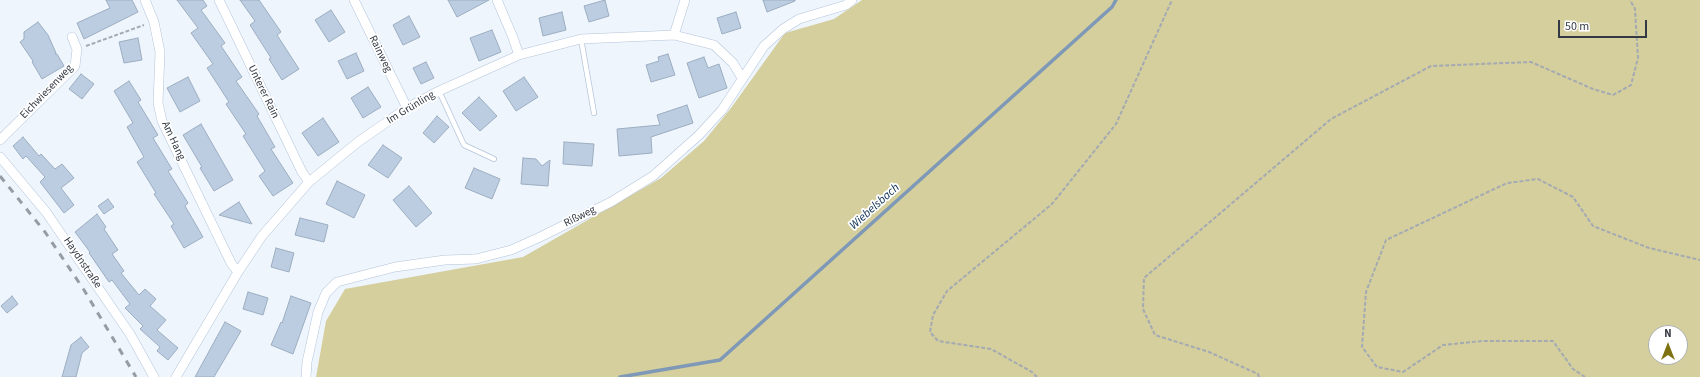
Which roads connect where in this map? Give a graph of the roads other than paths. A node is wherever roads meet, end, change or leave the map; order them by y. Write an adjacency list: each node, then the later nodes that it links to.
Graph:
1 (145, 0): 19 (street, Am Hang)
2 (219, 0): 18 (street, Unterer Rain)
3 (354, 0): 13 (street, Rainweg)
4 (497, 0): 10 (street)
5 (685, 0): 7 (street)
6 (852, 0): 11 (street, Rißweg)
7 (674, 35): 9 (street, Im Grünling); 11 (street, Im Grünling)
8 (72, 37): 15 (street, Eichwiesenweg)
9 (581, 39): 10 (street, Im Grünling); 14 (lane)
10 (519, 55): 12 (street, Im Grünling)
11 (742, 78): 22 (street, Rißweg)
12 (439, 91): 13 (street, Im Grünling); 17 (lane)
13 (407, 108): 18 (street, Im Grünling)
14 (594, 113)
15 (0, 140)
16 (0, 157): 20 (street, Haydnstraße)
17 (494, 159)
18 (309, 182): 19 (street, Im Grünling)
19 (238, 272): 21 (street, Im Grünling)
20 (154, 377)
21 (176, 377)
22 (306, 377)

